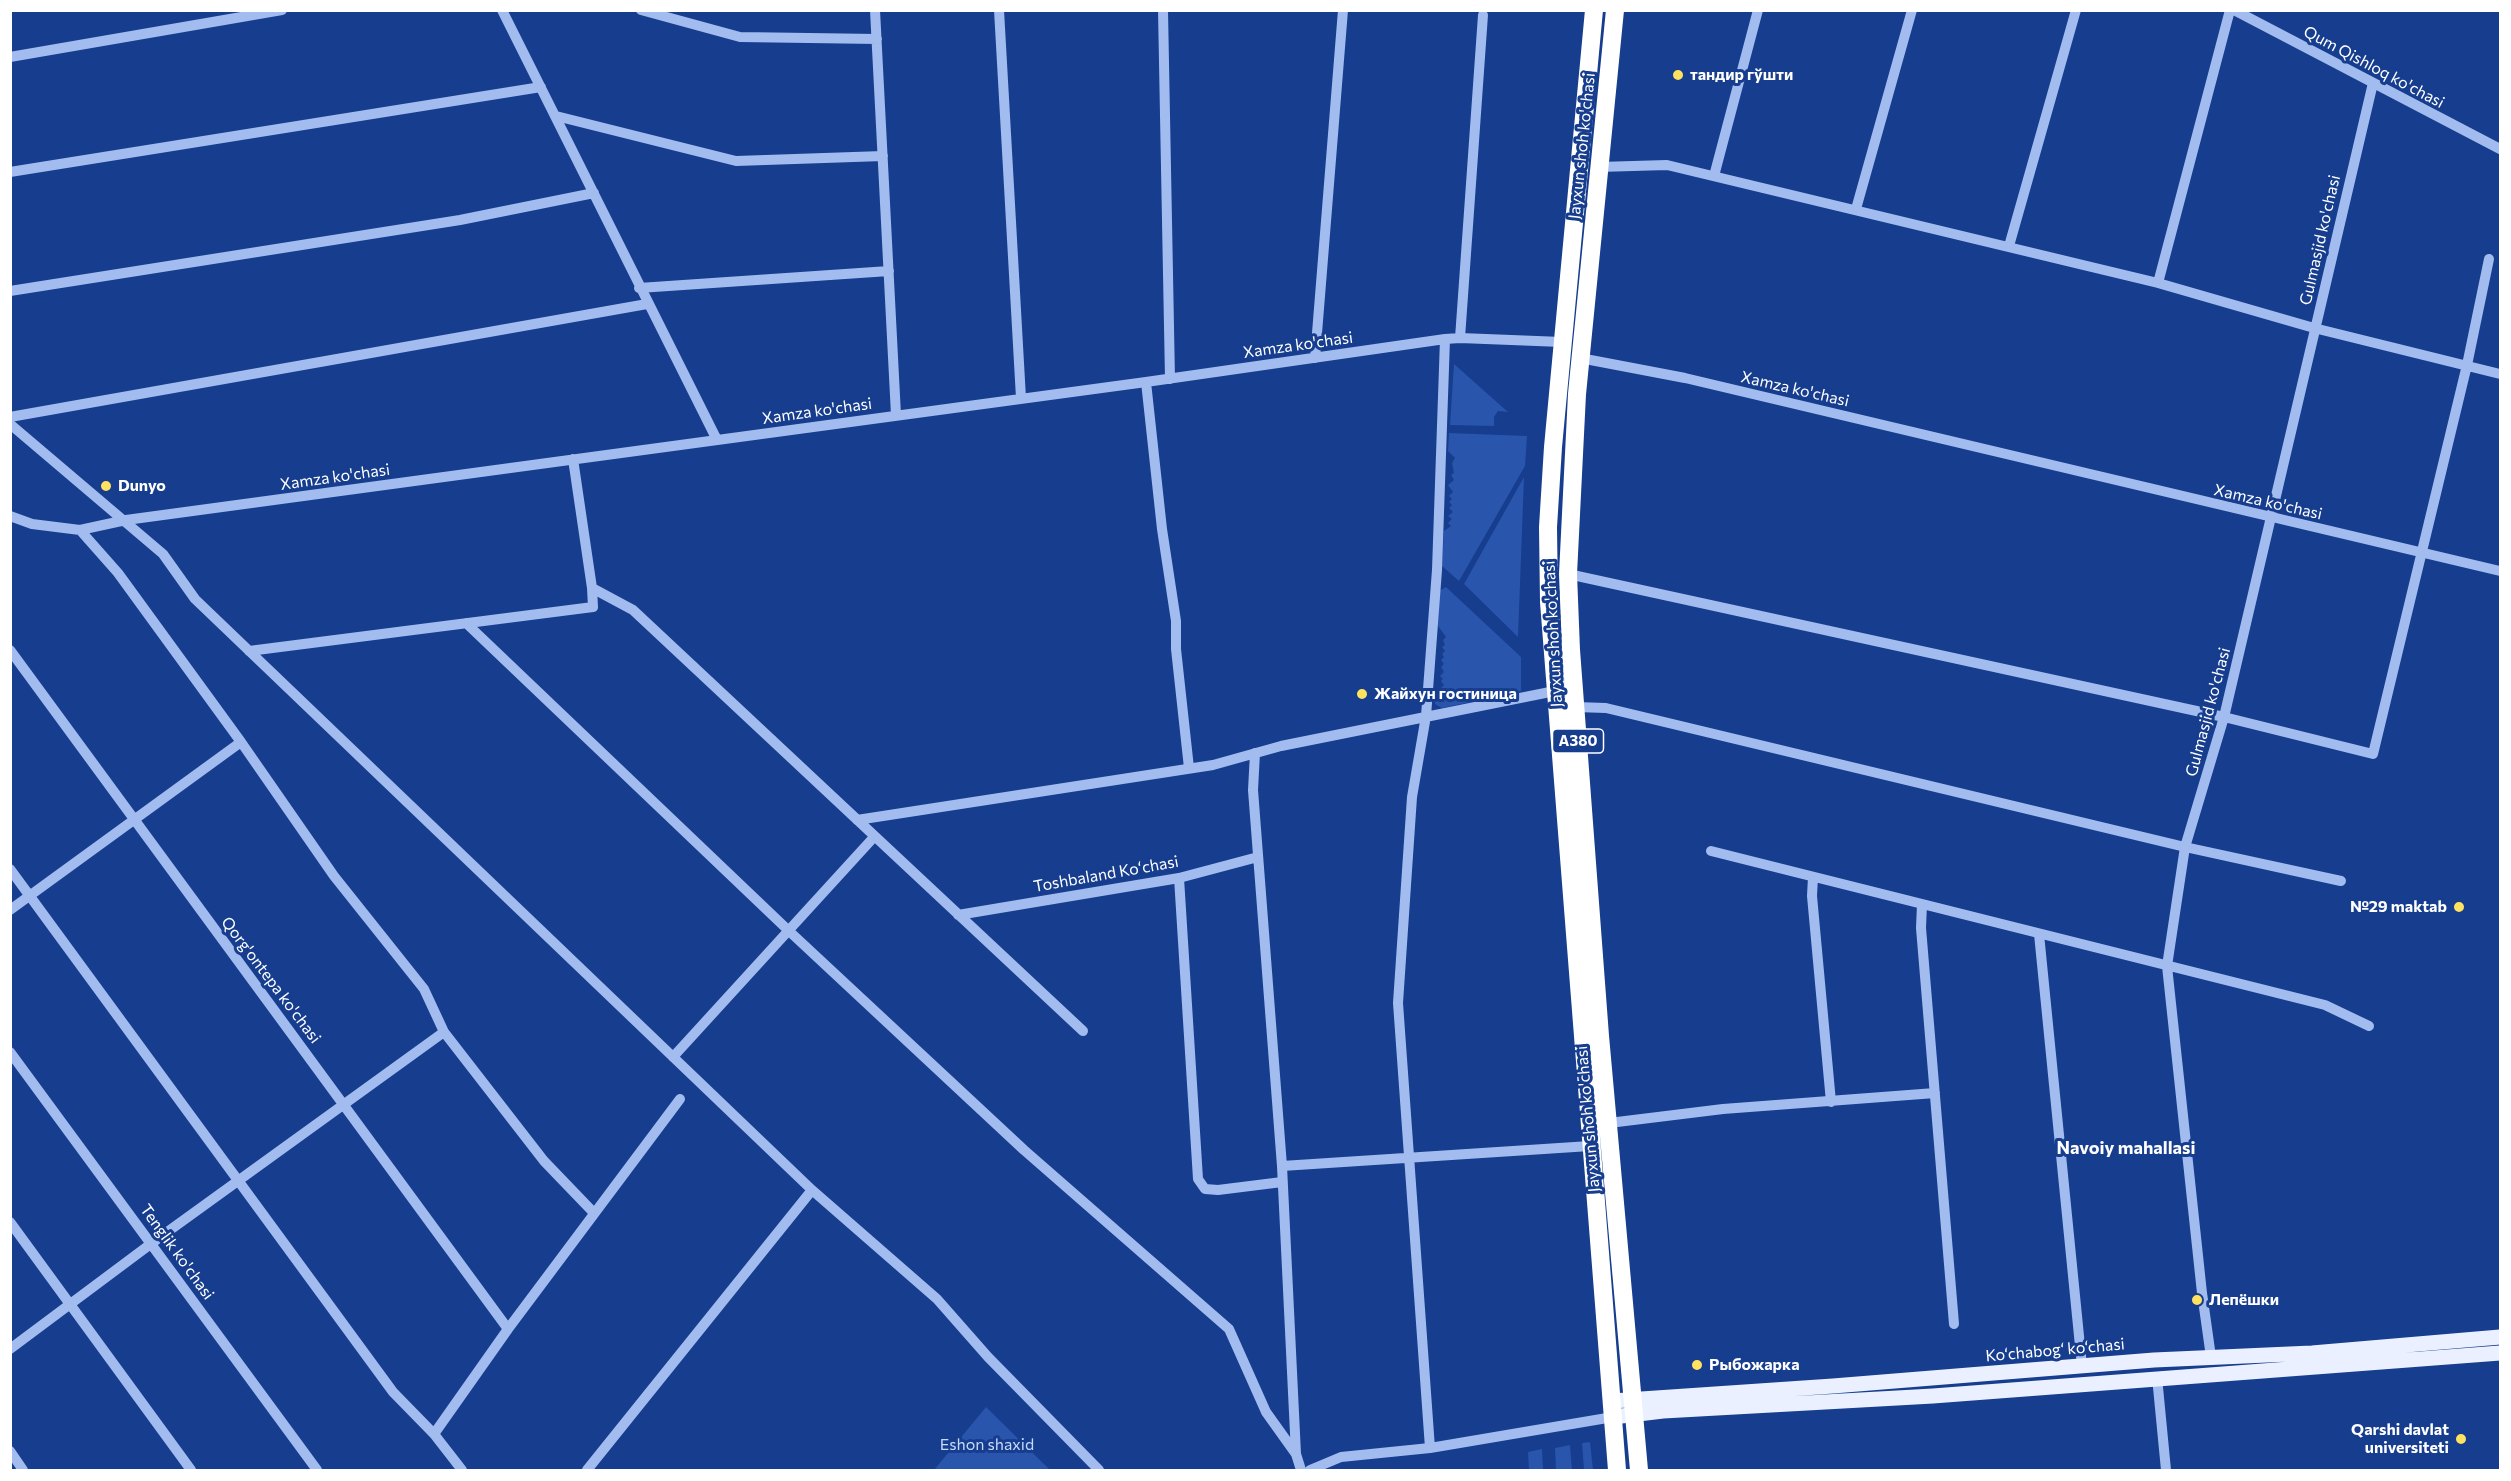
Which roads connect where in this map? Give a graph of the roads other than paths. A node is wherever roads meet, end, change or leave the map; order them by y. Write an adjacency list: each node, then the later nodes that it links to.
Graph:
1 (282, 10): 16 (street)
2 (502, 10): 18 (street)
3 (640, 10): 15 (street)
4 (875, 10): 15 (street)
5 (999, 10): 44 (street)
6 (1163, 10): 42 (street)
7 (1343, 10): 38 (street)
8 (1594, 10): 37 (highway, Jayxun shoh ko'chasi / A380)
9 (1615, 10): 22 (highway, Jayxun shoh ko'chasi / A380)
10 (1758, 10): 24 (street)
11 (1912, 10): 26 (street)
12 (2076, 10): 27 (street)
13 (2232, 10): 17 (street, Qum Qishloq ko'chasi); 30 (street)
14 (1483, 15): 35 (street)
15 (877, 39): 21 (street)
16 (10, 57)
17 (2373, 83): 20 (street, Qum Qishloq ko'chasi); 34 (street, Gulmasjid ko'chasi)
18 (541, 87): 19 (street); 23 (street)
19 (556, 116): 21 (street); 25 (street)
20 (2500, 149)
21 (883, 156): 29 (street)
22 (1599, 167): 24 (street); 39 (highway, Jayxun shoh ko'chasi / A380)
23 (10, 172)
24 (1714, 176): 26 (street)
25 (594, 193): 31 (street); 32 (street)
26 (1856, 209): 27 (street)
27 (2008, 246): 30 (street)
28 (2489, 259): 40 (street)
29 (889, 271): 31 (street); 45 (street)
30 (2158, 283): 34 (street)
31 (639, 288): 33 (street)
32 (10, 291)
33 (647, 304): 46 (street); 48 (street)
34 (2314, 328): 40 (street); 51 (street, Gulmasjid ko'chasi)
35 (1460, 338): 36 (street, Xamza ko'chasi); 37 (street, Xamza ko'chasi)
36 (1445, 339): 38 (street, Xamza ko'chasi); 63 (street)
37 (1562, 342): 39 (street); 61 (highway, Jayxun shoh ko'chasi / A380)
38 (1315, 358): 42 (street, Xamza ko'chasi)
39 (1580, 358): 51 (street, Xamza ko'chasi); 56 (highway, Jayxun shoh ko'chasi / A380)
40 (2467, 366): 41 (street); 54 (street)
41 (2500, 374)
42 (1170, 379): 43 (street, Xamza ko'chasi)
43 (1146, 382): 44 (street, Xamza ko'chasi); 67 (street)
44 (1021, 398): 45 (street, Xamza ko'chasi)
45 (896, 415): 48 (street, Xamza ko'chasi)
46 (10, 417)
47 (10, 424): 52 (street)
48 (717, 440): 49 (street, Xamza ko'chasi)
49 (573, 459): 52 (street, Xamza ko'chasi); 57 (street)
50 (10, 516): 53 (street, Xamza ko'chasi)
51 (2270, 518): 54 (street, Xamza ko'chasi); 64 (street, Gulmasjid ko'chasi)
52 (126, 520): 53 (street, Xamza ko'chasi); 60 (street)
53 (80, 530): 65 (street)
54 (2421, 551): 55 (street, Xamza ko'chasi); 64 (street)
55 (2500, 571)
56 (1568, 574): 62 (highway, Jayxun shoh ko'chasi / A380); 64 (street)
57 (592, 588): 58 (street); 69 (street)
58 (466, 623): 60 (street); 82 (street)
59 (10, 650): 68 (street, Qorg'ontepa ko'chasi)
60 (249, 651): 89 (street)
61 (1554, 691): 63 (street); 95 (highway, Jayxun shoh ko'chasi / A380)
62 (1576, 706): 71 (street); 94 (highway, Jayxun shoh ko'chasi / A380)
63 (1426, 716): 66 (street); 96 (street)
64 (2224, 717): 71 (street, Gulmasjid ko'chasi)
65 (241, 742): 68 (street); 87 (street)
66 (1256, 753): 67 (street); 73 (street)
67 (1189, 768): 69 (street)
68 (134, 820): 78 (street); 93 (street, Qorg'ontepa ko'chasi)
69 (857, 820): 70 (street)
70 (874, 837): 81 (street); 82 (street)
71 (2185, 847): 77 (street); 84 (street, Gulmasjid ko'chasi)
72 (1710, 851): 75 (street)
73 (1258, 857): 76 (street, Toshbaland Koʻchasi); 97 (street)
74 (10, 869): 78 (street)
75 (1813, 877): 79 (street); 92 (street)
76 (1179, 878): 81 (street, Toshbaland Koʻchasi); 99 (street)
77 (2341, 881)
78 (30, 896): 80 (street); 98 (street)
79 (1922, 904): 83 (street); 90 (street)
80 (10, 910)
81 (958, 915): 86 (street)
82 (789, 931): 89 (street); 121 (street)
83 (2039, 934): 84 (street); 112 (street)
84 (2167, 966): 85 (street); 110 (street, Gulmasjid ko'chasi)
85 (2369, 1026)
86 (1083, 1031)
87 (444, 1032): 93 (street); 101 (street)
88 (10, 1052): 103 (street, Tenglik ko'chasi)
89 (674, 1057): 100 (street)
90 (1935, 1093): 92 (street); 105 (street)
91 (680, 1099): 101 (street)
92 (1831, 1102): 94 (street)
93 (345, 1104): 98 (street); 106 (street, Qorg'ontepa ko'chasi)
94 (1609, 1123): 116 (highway, Jayxun shoh ko'chasi / A380)
95 (1590, 1146): 96 (street); 117 (highway, Jayxun shoh ko'chasi / A380)
96 (1408, 1158): 97 (street); 119 (street)
97 (1282, 1166): 99 (street)
98 (238, 1181): 103 (street); 118 (street)
99 (1282, 1182): 121 (street)
100 (812, 1190): 126 (street); 127 (street)
101 (594, 1213): 106 (street)
102 (10, 1222): 104 (street)
103 (152, 1243): 104 (street); 124 (street, Tenglik ko'chasi)
104 (70, 1305): 108 (street); 123 (street)
105 (1954, 1324)
106 (508, 1329): 118 (street)
107 (2500, 1337): 110 (main road, Ko‘chabog‘ ko‘chasi)
108 (10, 1349)
109 (2500, 1353): 113 (main road, Ko‘chabog‘ ko‘chasi)
110 (2211, 1357): 111 (main road, Ko‘chabog‘ ko‘chasi)
111 (2161, 1360): 112 (main road, Ko‘chabog‘ ko‘chasi); 113 (street)
112 (2082, 1366): 114 (main road, Ko‘chabog‘ ko‘chasi)
113 (2160, 1377): 115 (main road, Ko‘chabog‘ ko‘chasi); 132 (street)
114 (1933, 1378): 115 (street); 116 (main road, Ko‘chabog‘ ko‘chasi)
115 (1934, 1396): 116 (main road, Ko‘chabog‘ ko‘chasi)
116 (1635, 1406): 117 (main road, Ko‘chabog‘ ko‘chasi); 131 (highway, Jayxun shoh ko'chasi / A380)
117 (1612, 1409): 119 (street); 130 (highway, Jayxun shoh ko'chasi / A380)
118 (434, 1434): 125 (street)
119 (1430, 1448): 129 (street)
120 (10, 1451): 122 (street)
121 (1296, 1455): 128 (street)
122 (23, 1470)
123 (191, 1470)
124 (317, 1470)
125 (462, 1470)
126 (587, 1470)
127 (1099, 1470)
128 (1301, 1470)
129 (1310, 1470)
130 (1617, 1470)
131 (1639, 1470)
132 (2166, 1470)

